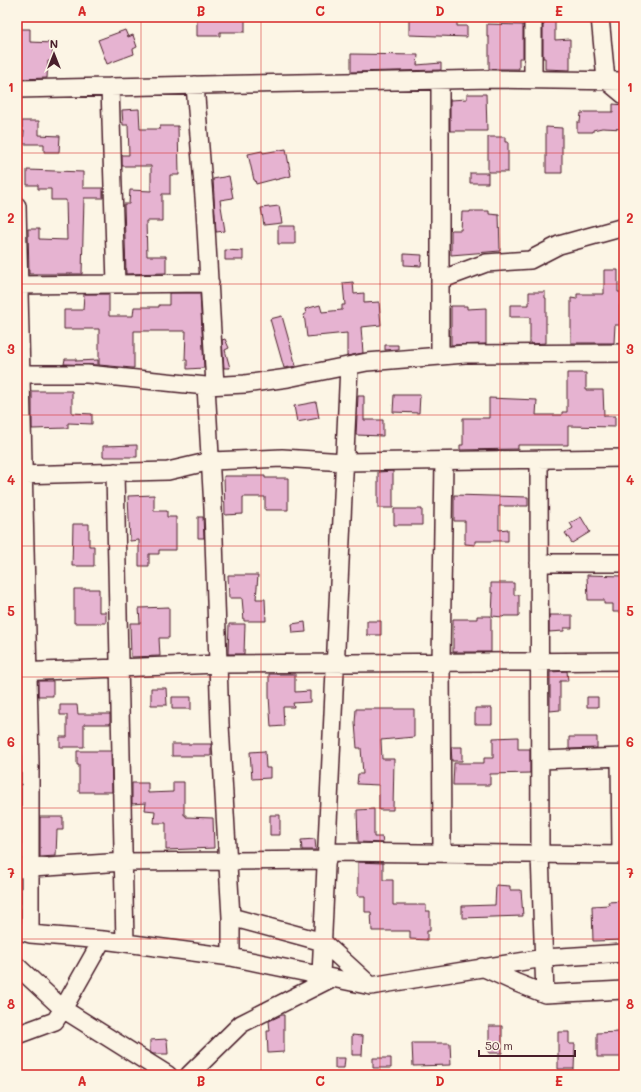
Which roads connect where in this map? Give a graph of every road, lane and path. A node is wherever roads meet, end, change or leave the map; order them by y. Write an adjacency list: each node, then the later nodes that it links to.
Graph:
1 (533, 17): 3 (street)
2 (600, 17): 5 (street)
3 (533, 79): 4 (street); 5 (street)
4 (440, 80): 7 (street); 13 (street)
5 (606, 80): 6 (street); 10 (street)
6 (624, 81)
7 (195, 85): 8 (street); 14 (street)
8 (110, 87): 9 (street); 15 (street)
9 (17, 88)
10 (624, 95)
11 (17, 206): 16 (street)
12 (624, 227): 13 (street)
13 (440, 280): 18 (street)
14 (210, 283): 15 (street); 21 (street)
15 (116, 284): 16 (street)
16 (18, 285): 20 (street)
17 (624, 353): 18 (street)
18 (440, 356): 19 (street)
19 (349, 366): 21 (street); 26 (street)
20 (19, 374): 21 (street); 28 (street)
21 (211, 386): 24 (street)
22 (624, 458): 23 (street)
23 (539, 459): 25 (street); 30 (street)
24 (211, 461): 26 (street); 27 (street); 35 (street)
25 (444, 461): 26 (street); 32 (street)
26 (345, 462): 34 (street)
27 (115, 472): 28 (street); 36 (street)
28 (20, 475): 37 (street)
29 (624, 562): 30 (street)
30 (539, 563): 33 (street)
31 (624, 661): 33 (street)
32 (441, 662): 33 (street); 34 (street); 41 (street)
33 (540, 662): 39 (street)
34 (335, 663): 35 (street); 44 (street)
35 (218, 664): 36 (street); 45 (street)
36 (119, 668): 37 (street); 46 (street)
37 (22, 672): 40 (street)
38 (622, 757): 39 (street); 43 (street)
39 (540, 760): 42 (street)
40 (24, 770): 47 (street)
41 (442, 853): 42 (street); 44 (street)
42 (540, 854): 43 (street); 56 (street)
43 (622, 855)
44 (327, 856): 45 (street); 51 (street)
45 (228, 860): 46 (street); 48 (street)
46 (123, 862): 47 (street); 52 (street)
47 (24, 869): 49 (street)
48 (231, 917): 51 (street); 55 (street)
49 (24, 932): 50 (street)
50 (102, 940): 52 (street); 64 (street)
51 (323, 942): 60 (street); 61 (street)
52 (125, 943): 55 (street)
53 (624, 952): 54 (street)
54 (591, 955): 56 (street); 57 (street)
55 (231, 957): 60 (street)
56 (544, 958): 59 (street); 63 (street)
57 (624, 961)
58 (17, 966): 64 (street)
59 (482, 967): 61 (street); 63 (street)
60 (326, 976): 61 (street); 67 (street)
61 (371, 986)
62 (624, 990): 63 (street)
63 (545, 994)
64 (63, 1009): 65 (street); 66 (street)
65 (17, 1035)
66 (168, 1075)
67 (189, 1075)

